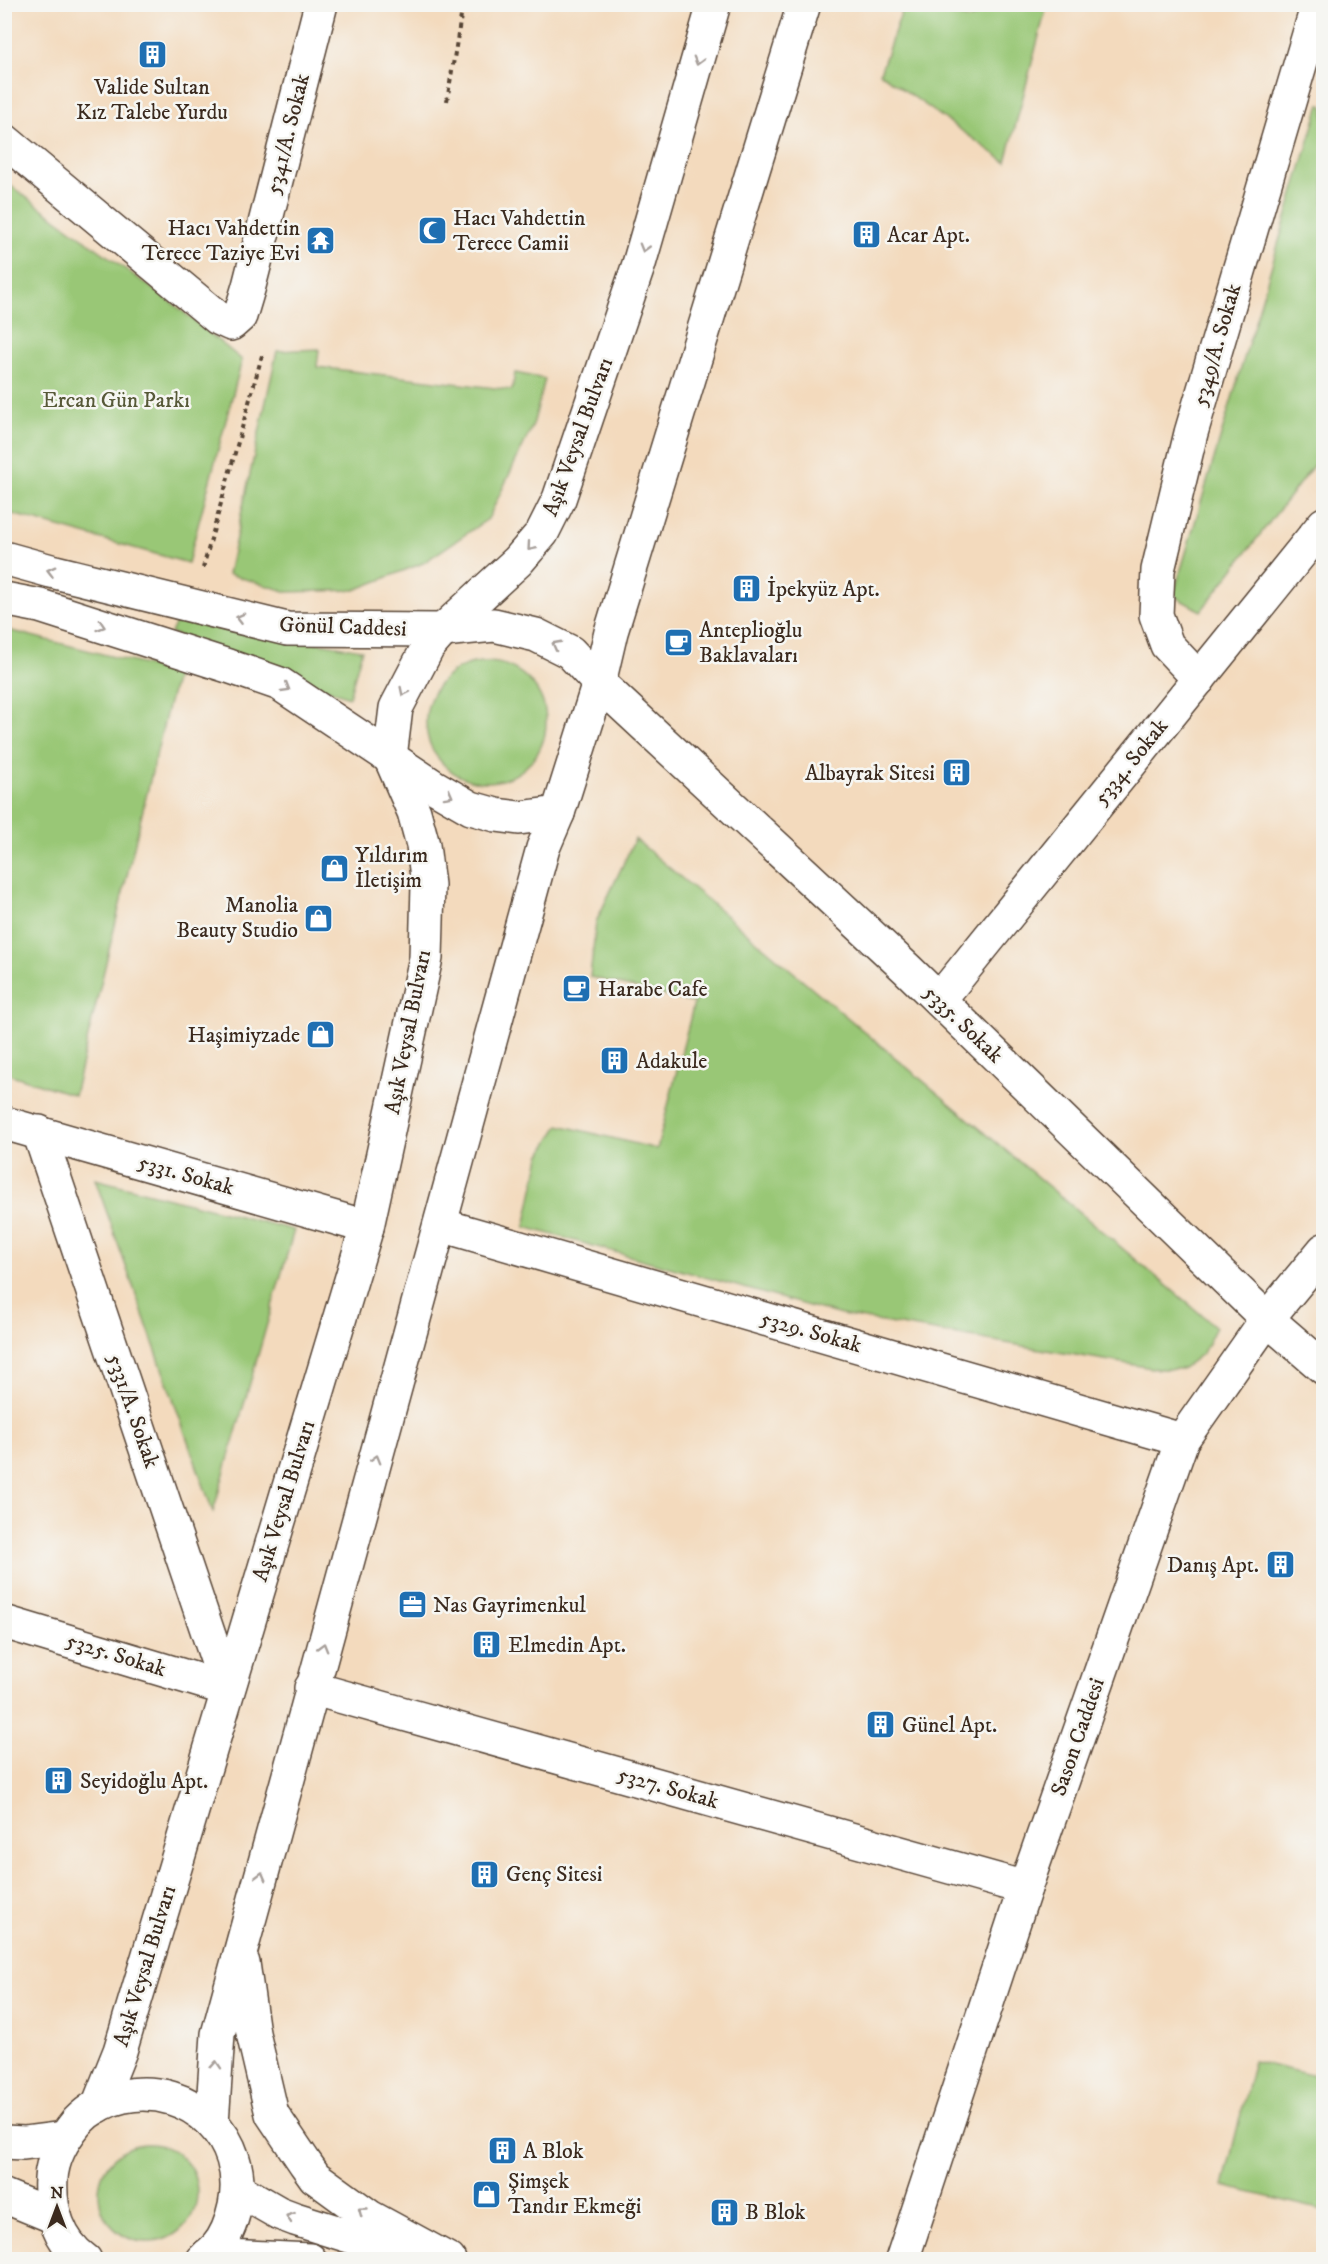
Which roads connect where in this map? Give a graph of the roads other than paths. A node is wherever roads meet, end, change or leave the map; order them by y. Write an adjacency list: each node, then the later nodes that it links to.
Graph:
1 (321, 4): 5 (street, 5341/A. Sokak)
2 (714, 4): 9 (street, Aşık Veysal Bulvarı, one-way to 9)
3 (804, 4): 11 (street)
4 (1318, 4): 10 (street, 5349/A. Sokak)
5 (4, 140)
6 (1323, 524): 10 (street, 5334. Sokak)
7 (4, 558): 9 (street, Gönül Caddesi, one-way to 7)
8 (4, 599): 12 (street, one-way to 12)
9 (443, 630): 11 (street, Gönül Caddesi, one-way to 9); 12 (street, Aşık Veysal Bulvarı, one-way to 12)
10 (1199, 679): 14 (street, 5334. Sokak)
11 (599, 683): 13 (street); 14 (street, 5335. Sokak)
12 (390, 757): 13 (street, one-way to 13); 18 (street, Aşık Veysal Bulvarı)
13 (558, 813): 17 (street)
14 (939, 1000): 20 (street, 5335. Sokak)
15 (4, 1123): 16 (street, 5331. Sokak)
16 (39, 1132): 18 (street, 5331. Sokak); 25 (street, 5331/A. Sokak)
17 (441, 1225): 22 (street, 5329. Sokak); 24 (street, one-way to 17)
18 (366, 1227): 25 (street, Aşık Veysal Bulvarı)
19 (1323, 1250): 20 (street, Sason Caddesi)
20 (1267, 1319): 21 (street, 5335. Sokak); 22 (street, Sason Caddesi)
21 (1323, 1368)
22 (1182, 1440): 26 (street, Sason Caddesi)
23 (4, 1622): 25 (street, 5325. Sokak)
24 (311, 1688): 26 (street, 5327. Sokak); 27 (street, one-way to 24)
25 (227, 1689): 28 (street, Aşık Veysal Bulvarı)
26 (1025, 1888): 39 (street, Sason Caddesi)
27 (241, 1948): 29 (street, one-way to 27); 38 (street, one-way to 27)
28 (98, 2106): 29 (street, Aşık Veysal Bulvarı); 30 (street, Aşık Veysal Bulvarı)
29 (212, 2123): 32 (street, Aşık Veysal Bulvarı)
30 (63, 2138): 31 (street); 34 (street, Aşık Veysal Bulvarı)
31 (4, 2142)
32 (238, 2190): 35 (street, Aşık Veysal Bulvarı); 37 (street, one-way to 32)
33 (4, 2196): 34 (street)
34 (67, 2244)
35 (205, 2257): 36 (street)
36 (310, 2259)
37 (426, 2259)
38 (449, 2259)
39 (902, 2259)

